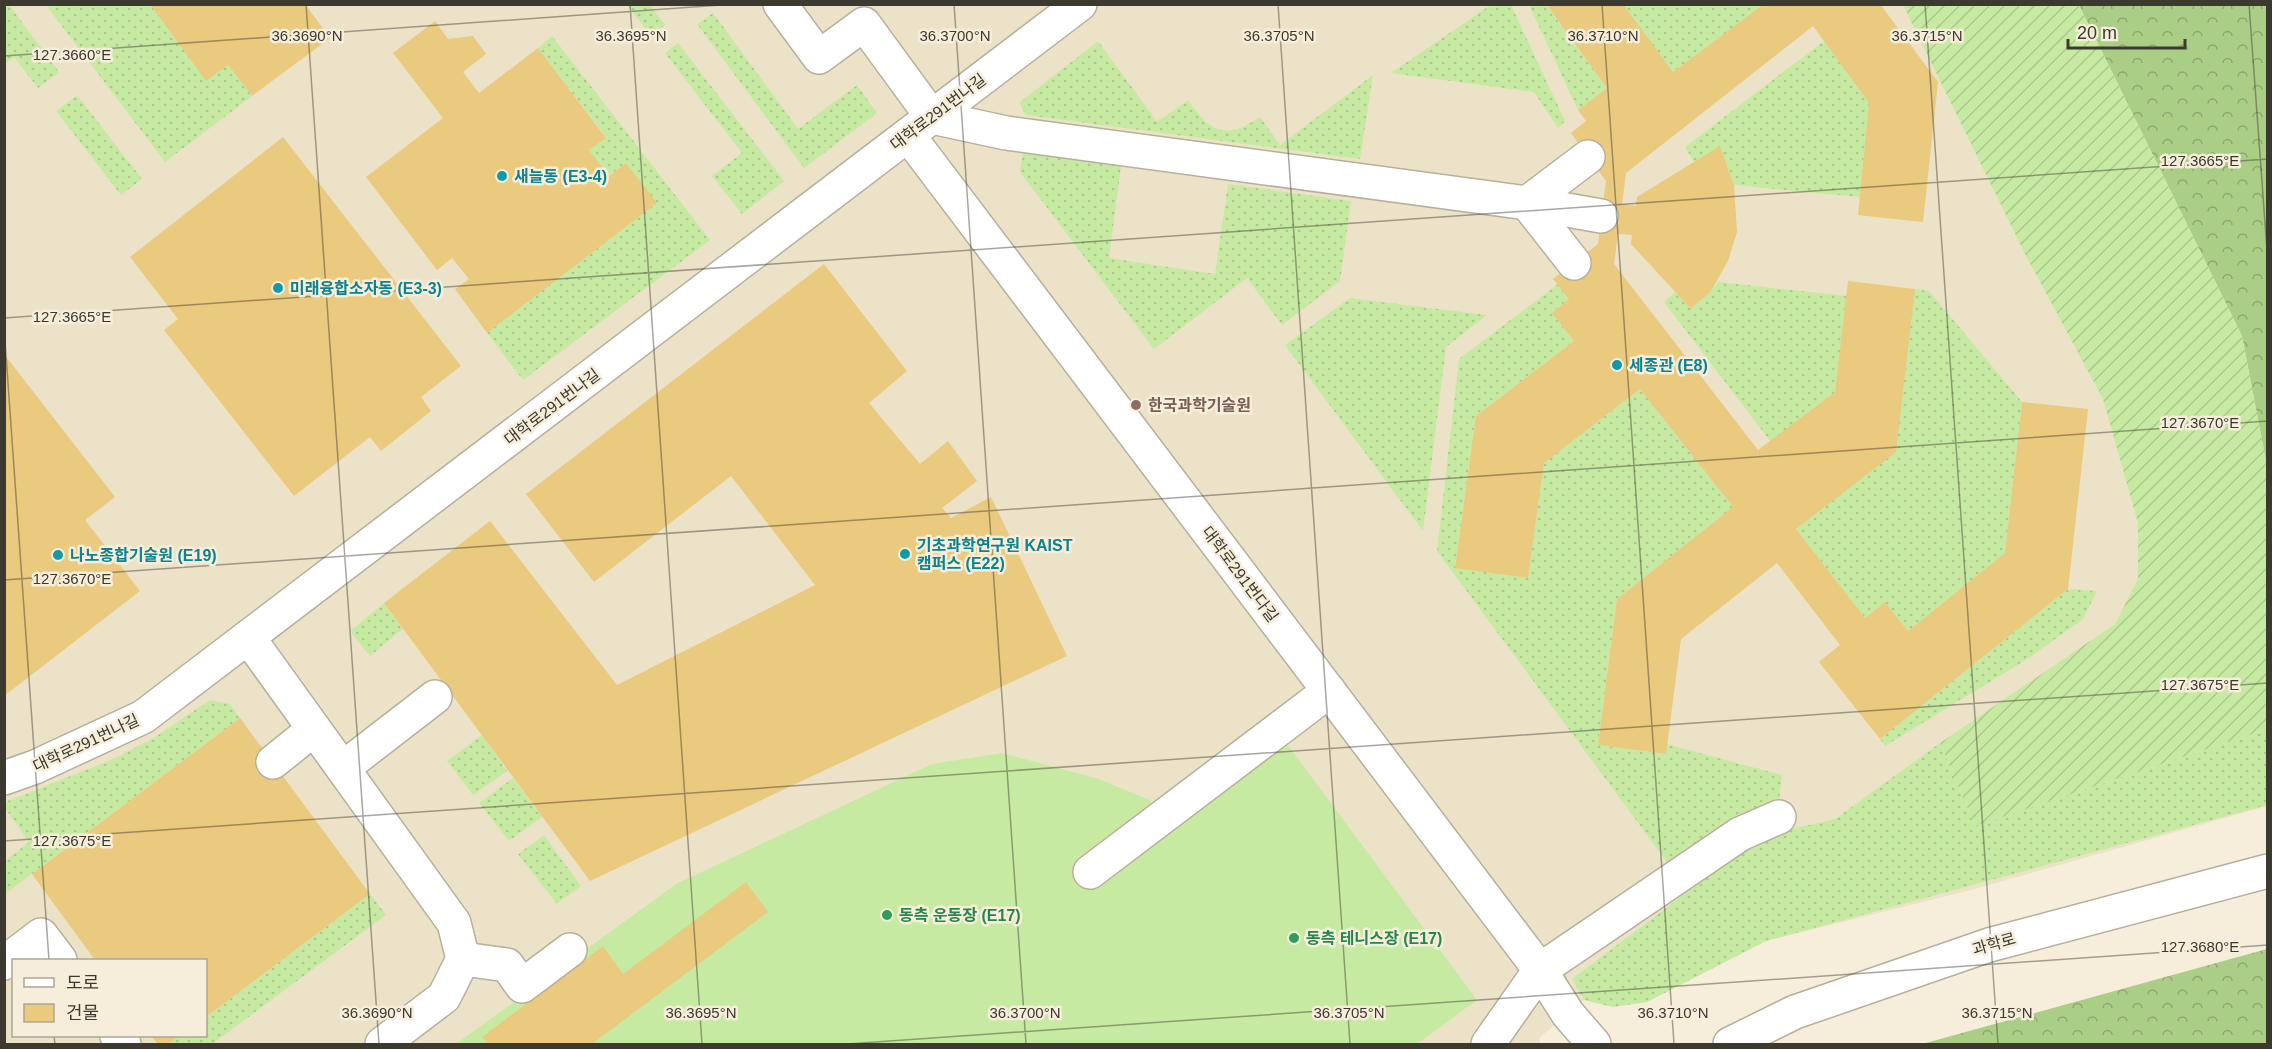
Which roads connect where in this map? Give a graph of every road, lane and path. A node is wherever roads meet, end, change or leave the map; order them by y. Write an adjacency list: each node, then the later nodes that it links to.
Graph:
1 (780, 4): 3 (street, 대학로291번다길)
2 (1080, 4): 3 (street, 대학로291번나길)
3 (920, 126): 5 (street); 8 (street, 대학로291번나길); 9 (street, 대학로291번다길)
4 (1588, 157): 5 (street)
5 (1527, 203): 6 (street); 7 (street)
6 (1601, 216)
7 (1574, 263)
8 (248, 637): 11 (street); 14 (street, 대학로291번나길)
9 (1329, 691): 17 (street); 22 (street, 대학로291번다길)
10 (435, 697): 13 (street)
11 (314, 729): 12 (street); 13 (street)
12 (273, 762)
13 (343, 768): 20 (street)
14 (4, 778)
15 (1779, 818): 22 (street)
16 (2268, 871): 26 (street, 과학로)
17 (1090, 872)
18 (570, 950): 20 (street)
19 (59, 959): 21 (street)
20 (463, 959): 23 (street)
21 (4, 963)
22 (1540, 970): 24 (street); 25 (street, 대학로291번다길)
23 (382, 1044)
24 (1488, 1044)
25 (1594, 1044)
26 (1730, 1044)

